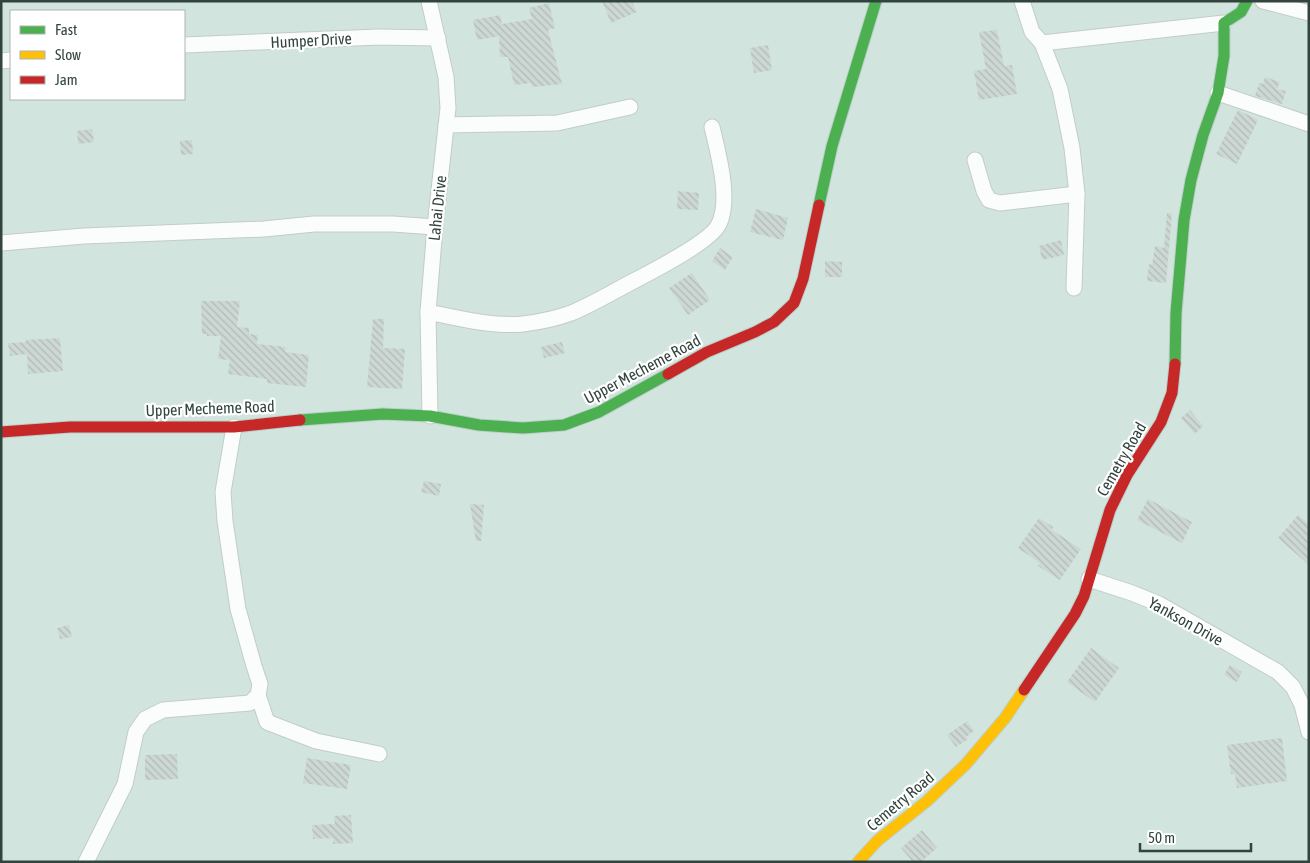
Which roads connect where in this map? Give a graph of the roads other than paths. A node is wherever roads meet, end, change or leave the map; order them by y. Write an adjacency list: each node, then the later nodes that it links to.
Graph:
1 (429, 1): 8 (street, Lahai Drive)
2 (876, 1): 22 (street, Upper Mecheme Road)
3 (1022, 1): 9 (street)
4 (1247, 1): 7 (street)
5 (1263, 1): 6 (street)
6 (1309, 13)
7 (1224, 22): 9 (street); 11 (street, Cemetry Road)
8 (438, 38): 10 (street, Humper Drive); 14 (street, Lahai Drive)
9 (1042, 43): 17 (street)
10 (185, 45)
11 (1218, 93): 13 (street); 25 (street, Cemetry Road)
12 (630, 107): 14 (street)
13 (1309, 124)
14 (446, 125): 18 (street, Lahai Drive)
15 (712, 127): 21 (street)
16 (975, 160): 17 (street)
17 (1077, 194): 20 (street)
18 (435, 227): 19 (street); 21 (street, Lahai Drive)
19 (1, 243)
20 (1074, 288)
21 (428, 312): 22 (street, Lahai Drive)
22 (430, 416): 23 (street, Upper Mecheme Road)
23 (234, 427): 24 (street, Upper Mecheme Road); 26 (street)
24 (1, 432)
25 (1089, 579): 27 (street, Yankson Drive); 30 (street, Cemetry Road)
26 (258, 695): 28 (street); 29 (street)
27 (1309, 732)
28 (379, 754)
29 (86, 862)
30 (858, 862)

